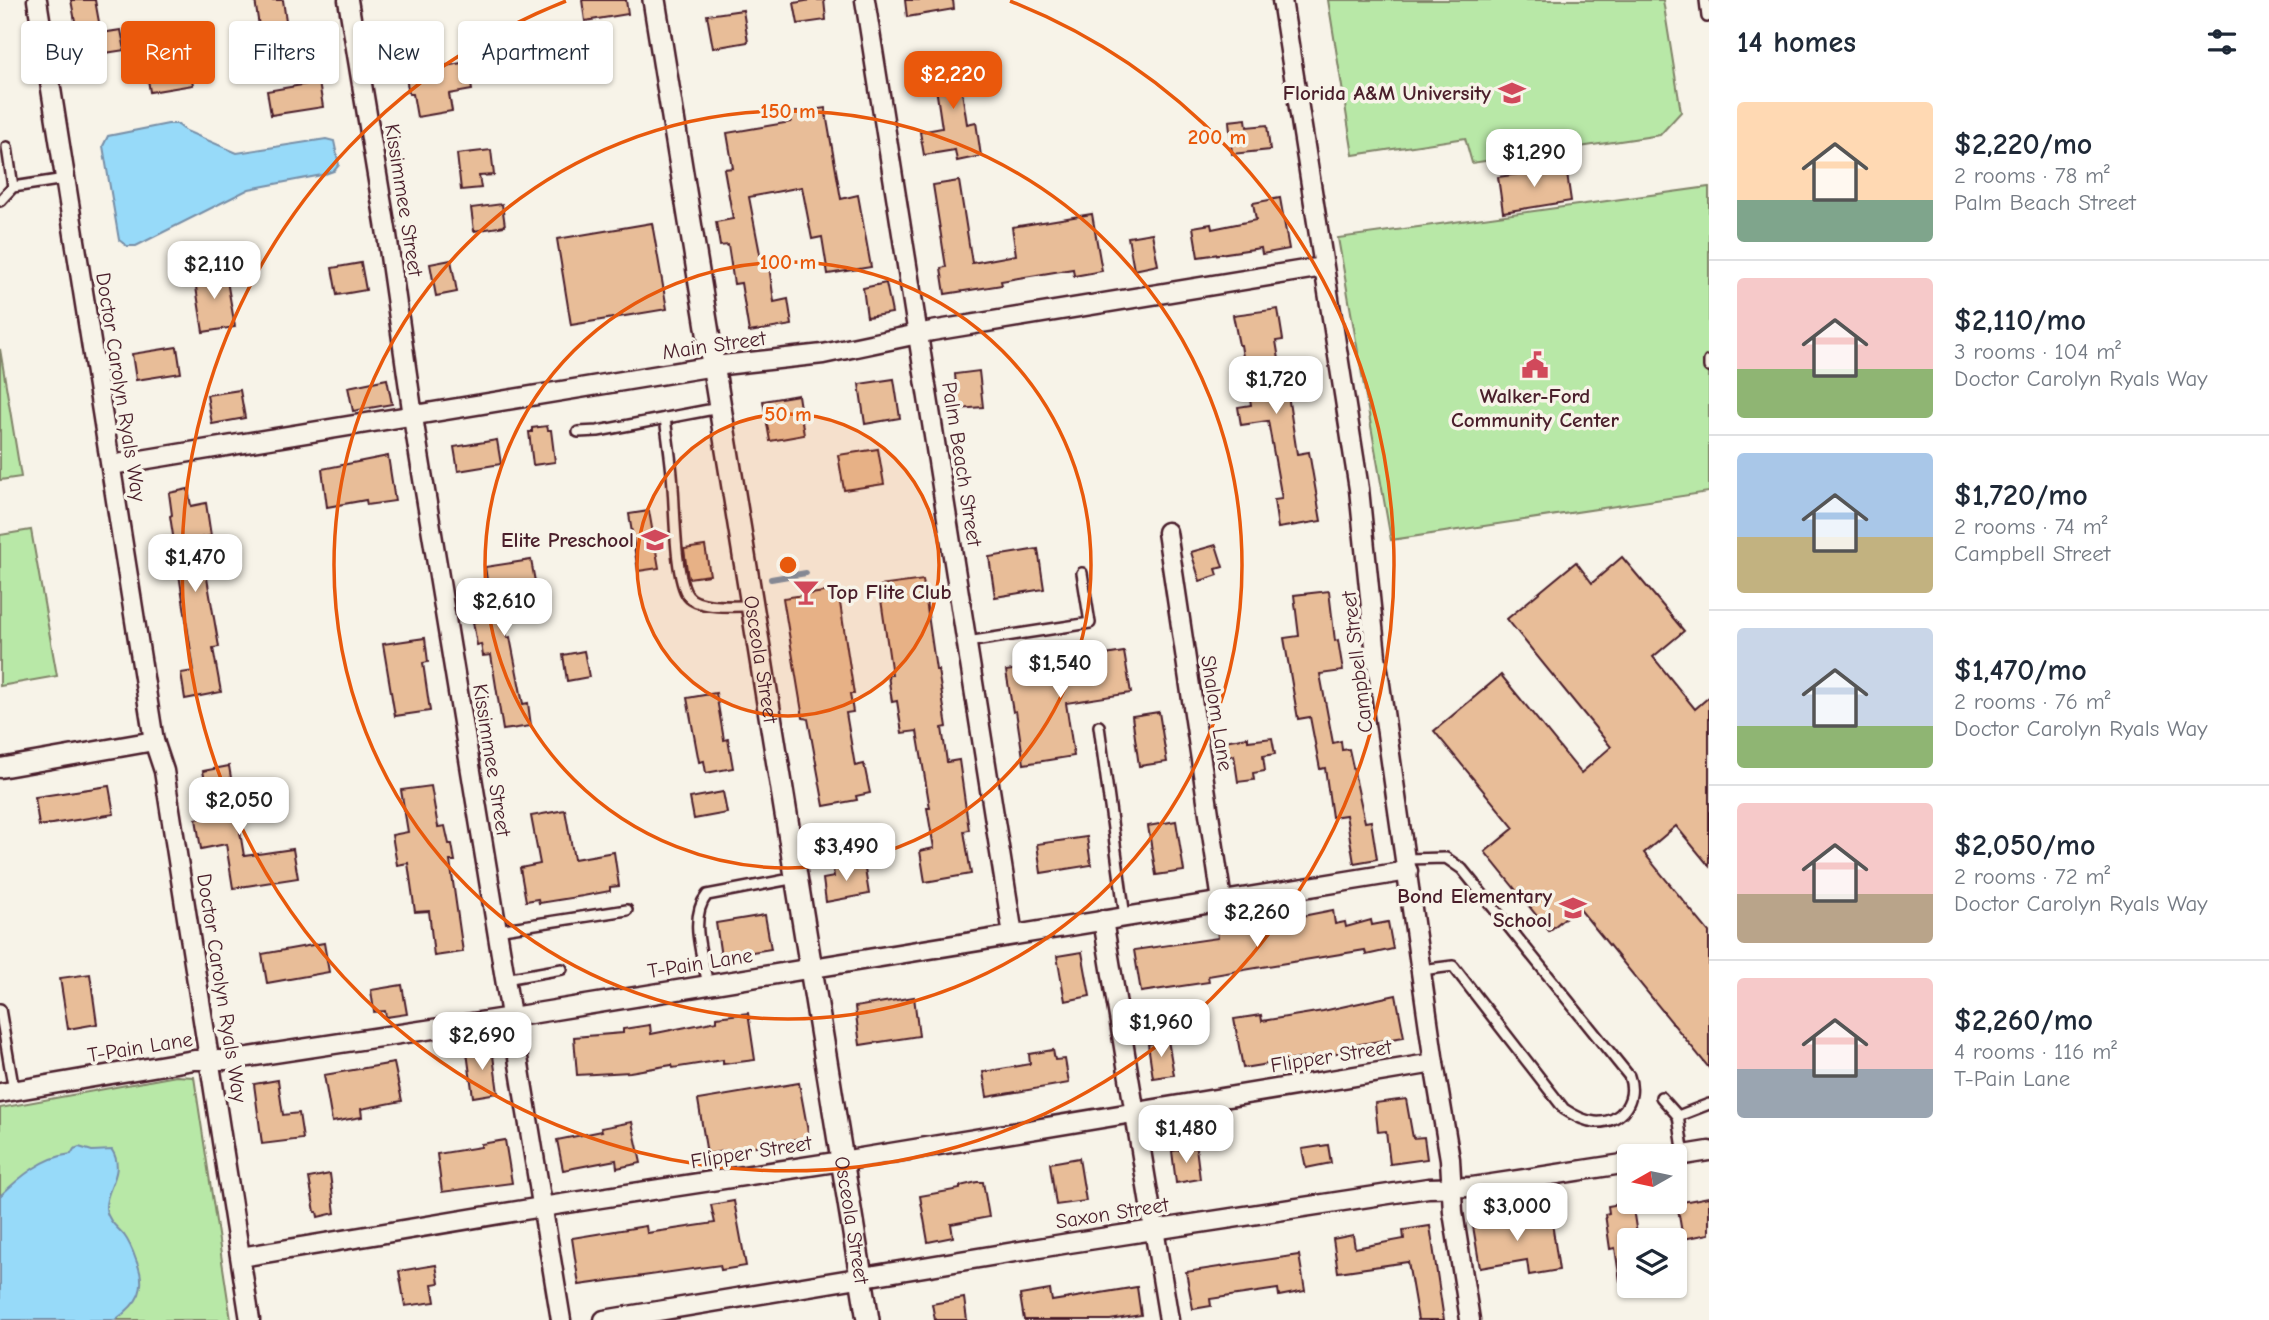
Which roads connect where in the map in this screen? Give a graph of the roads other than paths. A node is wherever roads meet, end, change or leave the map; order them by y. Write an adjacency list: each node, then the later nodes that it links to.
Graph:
1 (37, 0): 9 (street, Doctor Carolyn Ryals Way)
2 (348, 0): 18 (street, Kissimmee Street)
3 (654, 0): 15 (street, Osceola Street)
4 (865, 0): 13 (street, Palm Beach Street)
5 (1282, 0): 12 (street, Campbell Street)
6 (1705, 0): 7 (lane)
7 (1707, 17)
8 (7, 147): 10 (lane)
9 (65, 179): 10 (lane); 21 (street, Doctor Carolyn Ryals Way)
10 (13, 187): 11 (lane)
11 (0, 201)
12 (1323, 267): 13 (street, Main Street); 29 (street, Campbell Street)
13 (918, 334): 15 (street, Main Street); 25 (street, Palm Beach Street)
14 (1709, 361): 16 (lane)
15 (714, 366): 17 (street, Osceola Street); 18 (street, Main Street)
16 (1709, 367)
17 (720, 407): 19 (lane); 24 (street, Osceola Street)
18 (413, 416): 21 (street, Main Street); 35 (street, Kissimmee Street)
19 (666, 418): 20 (lane); 24 (lane)
20 (578, 432)
21 (111, 465): 27 (street, Doctor Carolyn Ryals Way)
22 (1167, 532): 31 (street, Shalom Lane)
23 (1082, 573): 25 (lane)
24 (753, 606): 30 (street, Osceola Street)
25 (967, 642): 36 (street, Palm Beach Street)
26 (1099, 726): 33 (lane)
27 (154, 741): 28 (street); 44 (street, Doctor Carolyn Ryals Way)
28 (0, 768)
29 (1407, 865): 31 (street, T-Pain Lane); 39 (street, Campbell Street); 39 (lane)
30 (796, 877): 37 (street, Osceola Street); 41 (lane)
31 (1222, 901): 33 (street, T-Pain Lane)
32 (627, 910): 35 (lane)
33 (1125, 917): 34 (street, T-Pain Lane)
34 (1103, 920): 36 (street, T-Pain Lane); 49 (street)
35 (497, 930): 40 (street, Kissimmee Street)
36 (1013, 935): 37 (street, T-Pain Lane)
37 (811, 968): 41 (street, T-Pain Lane); 54 (street, Osceola Street)
38 (562, 969): 40 (lane)
39 (1422, 970): 45 (street, Campbell Street)
40 (505, 979): 43 (street, Kissimmee Street)
41 (708, 985): 43 (street, T-Pain Lane)
42 (0, 1009): 46 (lane)
43 (512, 1017): 44 (street, T-Pain Lane); 57 (street, Kissimmee Street)
44 (210, 1060): 46 (street, T-Pain Lane); 59 (street, Doctor Carolyn Ryals Way)
45 (1434, 1063): 49 (street, Flipper Street); 56 (street, Campbell Street)
46 (7, 1092)
47 (1661, 1097): 50 (lane)
48 (1709, 1104): 50 (lane)
49 (1135, 1111): 54 (street, Flipper Street); 58 (street)
50 (1678, 1116): 51 (lane)
51 (1678, 1144)
52 (1709, 1151): 53 (street)
53 (1687, 1155)
54 (842, 1161): 57 (street, Flipper Street); 60 (street, Osceola Street)
55 (1617, 1165): 56 (street, Saxon Street)
56 (1452, 1188): 58 (street, Saxon Street); 66 (street, Campbell Street)
57 (542, 1207): 59 (street, Flipper Street); 62 (street, Kissimmee Street)
58 (1154, 1229): 60 (street, Saxon Street); 65 (street)
59 (241, 1257): 61 (street, Doctor Carolyn Ryals Way)
60 (860, 1276): 63 (street, Saxon Street); 64 (street, Osceola Street)
61 (250, 1320)
62 (561, 1320)
63 (604, 1320)
64 (868, 1320)
65 (1169, 1320)
66 (1470, 1320)

